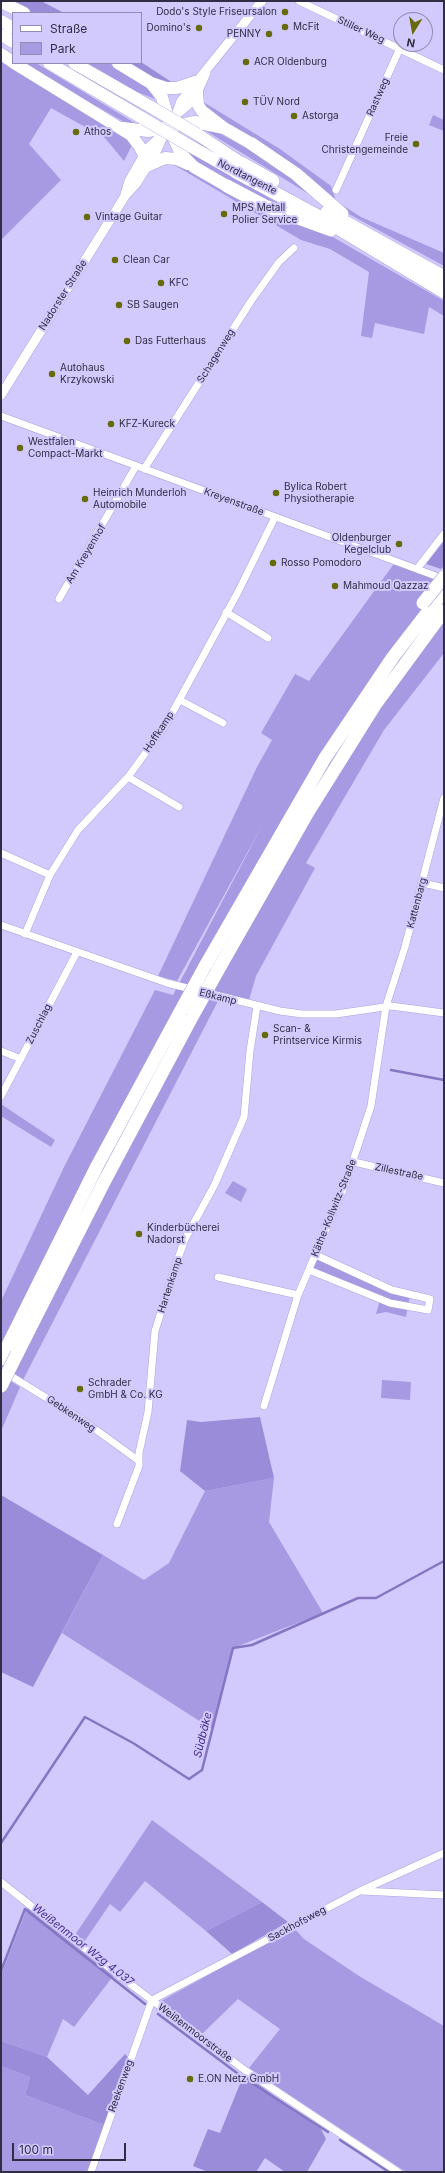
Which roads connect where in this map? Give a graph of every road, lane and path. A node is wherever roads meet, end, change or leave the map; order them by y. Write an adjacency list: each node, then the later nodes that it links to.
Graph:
1 (262, 1): 20 (street, Nadorster Straße)
2 (299, 1): 9 (street, Stiller Weg)
3 (1, 2): 4 (highway)
4 (22, 12)
5 (1, 21): 6 (highway)
6 (12, 27)
7 (1, 35): 8 (highway)
8 (12, 41)
9 (393, 45)
10 (398, 52): 29 (street, Rastweg)
11 (408, 52): 18 (street, Stiller Weg)
12 (1, 54): 13 (highway)
13 (12, 62)
14 (16, 64): 22 (highway)
15 (51, 64): 27 (highway, Nordtangente, bridge)
16 (76, 64): 27 (highway, Nordtangente, bridge)
17 (120, 64): 19 (highway)
18 (444, 70)
19 (151, 83): 20 (highway); 21 (highway)
20 (196, 87): 21 (street, Nadorster Straße); 23 (highway)
21 (173, 120): 22 (highway); 23 (highway); 25 (street, Nadorster Straße); 26 (highway)
22 (118, 126): 25 (highway)
23 (224, 128): 24 (highway)
24 (252, 144): 30 (highway)
25 (146, 161): 26 (highway); 34 (street, Nadorster Straße)
26 (194, 167): 28 (highway)
27 (239, 167): 30 (highway, Nordtangente)
28 (227, 186): 30 (highway)
29 (336, 190)
30 (366, 240): 32 (highway, Nordtangente); 33 (highway, Nordtangente)
31 (294, 248): 37 (street, Schagenweg)
32 (444, 277)
33 (444, 292)
34 (1, 395)
35 (1, 416): 36 (street, Kreyenstraße)
36 (136, 466): 37 (street, Kreyenstraße); 43 (street, Am Kreyenhof)
37 (144, 469): 38 (street, Kreyenstraße)
38 (275, 517): 40 (street, Kreyenstraße); 45 (street, Hoffkamp)
39 (444, 534): 40 (street)
40 (417, 569): 41 (street, Kreyenstraße)
41 (444, 578): 44 (highway, bridge)
42 (444, 591): 44 (highway)
43 (59, 599)
44 (438, 610): 71 (highway, bridge); 71 (highway, bridge)
45 (226, 612): 46 (street); 47 (street, Hoffkamp)
46 (268, 638)
47 (180, 700): 48 (street); 49 (street, Hoffkamp)
48 (223, 723)
49 (128, 777): 51 (street); 53 (street, Hoffkamp)
50 (444, 798): 54 (street, Kattenbarg)
51 (179, 807)
52 (1, 853): 53 (street)
53 (50, 875): 57 (street, Hoffkamp)
54 (423, 883): 55 (street); 60 (street, Kattenbarg)
55 (444, 888)
56 (1, 925): 57 (street, Eßkamp)
57 (25, 934): 58 (street, Eßkamp)
58 (77, 952): 59 (street, Eßkamp); 63 (street, Zuschlag)
59 (257, 1006): 60 (street, Eßkamp); 75 (street, Hartenkamp)
60 (386, 1006): 61 (street, Eßkamp); 65 (street, Käthe-Kollwitz-Straße)
61 (444, 1013)
62 (1, 1051): 63 (street)
63 (21, 1059): 64 (street, Zuschlag)
64 (1, 1096)
65 (354, 1162): 66 (street, Zillestraße); 67 (street, Käthe-Kollwitz-Straße)
66 (444, 1183)
67 (316, 1255): 68 (street, Käthe-Kollwitz-Straße); 68 (street)
68 (309, 1270): 70 (street, Käthe-Kollwitz-Straße)
69 (218, 1277): 70 (street)
70 (298, 1295): 74 (street, Käthe-Kollwitz-Straße)
71 (8, 1354): 73 (highway, bridge)
72 (1, 1370): 75 (street, Gebkenweg)
73 (1, 1386)
74 (264, 1406)
75 (139, 1461): 76 (street, Hartenkamp)
76 (117, 1524)
77 (444, 1853): 79 (street, Sackhofsweg)
78 (1, 1882): 81 (street, Weißenmoorstraße)
79 (360, 1891): 80 (street); 81 (street, Sackhofsweg)
80 (444, 1895)
81 (152, 2000): 82 (street, Reekenweg); 83 (street, Weißenmoorstraße)
82 (91, 2172)
83 (398, 2172)

